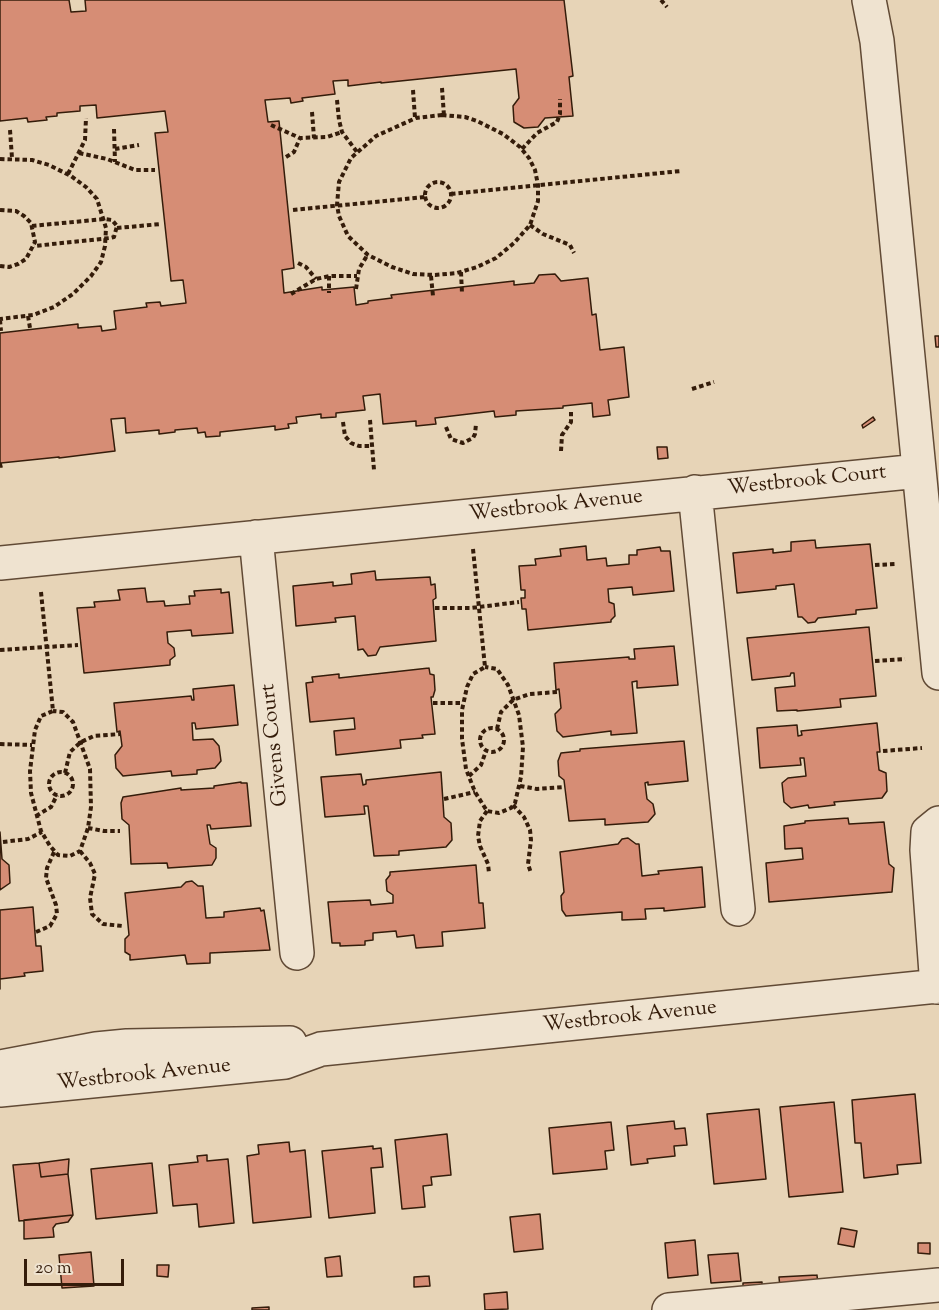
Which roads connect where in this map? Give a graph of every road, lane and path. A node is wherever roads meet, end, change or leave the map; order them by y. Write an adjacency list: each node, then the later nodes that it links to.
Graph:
1 (661, 0): 3 (path)
2 (869, 0): 71 (street)
3 (667, 7)
4 (442, 88): 9 (path)
5 (413, 90): 11 (path)
6 (560, 99): 20 (path)
7 (338, 100): 15 (path)
8 (312, 112): 17 (path)
9 (444, 116): 11 (path); 20 (path)
10 (86, 118): 22 (path)
11 (415, 118): 21 (path)
12 (271, 125): 16 (path)
13 (114, 129): 19 (path)
14 (10, 130): 24 (path)
15 (342, 132): 17 (path); 21 (path)
16 (300, 138): 17 (path); 23 (path)
17 (314, 138)
18 (140, 145): 19 (path)
19 (115, 149): 26 (path)
20 (522, 149): 30 (path)
21 (357, 152): 33 (path)
22 (79, 153): 26 (path); 29 (path)
23 (286, 157)
24 (12, 158): 25 (path); 29 (path)
25 (0, 159)
26 (116, 162): 27 (path)
27 (155, 170)
28 (681, 171): 30 (path)
29 (68, 174): 36 (path)
30 (538, 185): 31 (path); 38 (path)
31 (451, 195): 32 (path); 32 (path)
32 (425, 197): 33 (path)
33 (337, 205): 35 (path); 44 (path)
34 (0, 210): 39 (path)
35 (293, 210)
36 (104, 219): 39 (path); 40 (path); 41 (path)
37 (161, 224): 40 (path)
38 (530, 225): 43 (path); 47 (path)
39 (32, 226): 42 (path)
40 (117, 228): 41 (path)
41 (106, 238): 42 (path); 57 (path)
42 (34, 246): 46 (path)
43 (574, 253)
44 (368, 254): 49 (path); 50 (path)
45 (298, 263): 51 (path)
46 (0, 266)
47 (461, 272): 50 (path); 54 (path)
48 (329, 276): 49 (path); 51 (path); 53 (path)
49 (357, 276): 52 (path)
50 (431, 276): 56 (path)
51 (316, 279): 55 (path)
52 (356, 289)
53 (329, 293)
54 (462, 293)
55 (291, 294)
56 (432, 296)
57 (28, 316): 58 (path); 59 (path)
58 (0, 319): 60 (path)
59 (30, 328)
60 (1, 331)
61 (714, 382): 62 (path)
62 (692, 389)
63 (571, 412): 69 (path)
64 (370, 420): 68 (path)
65 (343, 422): 68 (path)
66 (476, 424): 67 (path)
67 (446, 427)
68 (372, 446): 70 (path)
69 (561, 451)
70 (374, 470)
71 (919, 471): 72 (street, Westbrook Court); 86 (street)
72 (695, 492): 73 (street, Westbrook Avenue); 120 (street)
73 (256, 537): 75 (street, Westbrook Avenue); 123 (street, Givens Court)
74 (473, 546): 80 (path)
75 (0, 563)
76 (902, 563): 77 (path)
77 (876, 566)
78 (41, 590): 83 (path)
79 (519, 602): 80 (path)
80 (480, 607): 81 (path); 87 (path)
81 (435, 608)
82 (78, 645): 83 (path)
83 (47, 647): 84 (path); 92 (path)
84 (0, 650)
85 (875, 661): 86 (path)
86 (925, 666)
87 (486, 667): 89 (path); 91 (path)
88 (557, 692): 89 (path)
89 (513, 700): 93 (path); 103 (path)
90 (434, 703): 91 (path)
91 (463, 703): 102 (path)
92 (53, 711): 95 (path); 97 (path)
93 (497, 729): 99 (path); 99 (path)
94 (120, 734): 95 (path)
95 (81, 742): 101 (path); 112 (path)
96 (0, 744): 97 (path)
97 (32, 745): 110 (path)
98 (922, 748): 100 (path)
99 (486, 751): 102 (path)
100 (883, 751)
101 (65, 773): 106 (path); 106 (path)
102 (469, 776): 105 (path)
103 (520, 786): 104 (path); 108 (path)
104 (564, 787)
105 (475, 792): 107 (path); 109 (path)
106 (57, 795): 110 (path)
107 (444, 799)
108 (513, 806): 109 (path); 119 (path)
109 (487, 811): 118 (path)
110 (36, 816): 114 (path)
111 (939, 823): 124 (street)
112 (88, 828): 113 (path); 116 (path)
113 (120, 831)
114 (42, 832): 115 (path); 117 (path)
115 (3, 842)
116 (80, 851): 117 (path); 121 (path)
117 (54, 852): 122 (path)
118 (489, 873)
119 (531, 873)
120 (738, 909)
121 (123, 926)
122 (36, 932)
123 (297, 953)
124 (938, 987): 125 (street, Westbrook Avenue)
125 (321, 1049): 126 (street, Westbrook Avenue); 127 (street, Westbrook Avenue)
126 (0, 1067)
127 (0, 1090)
128 (939, 1285): 129 (street)
129 (669, 1310)

